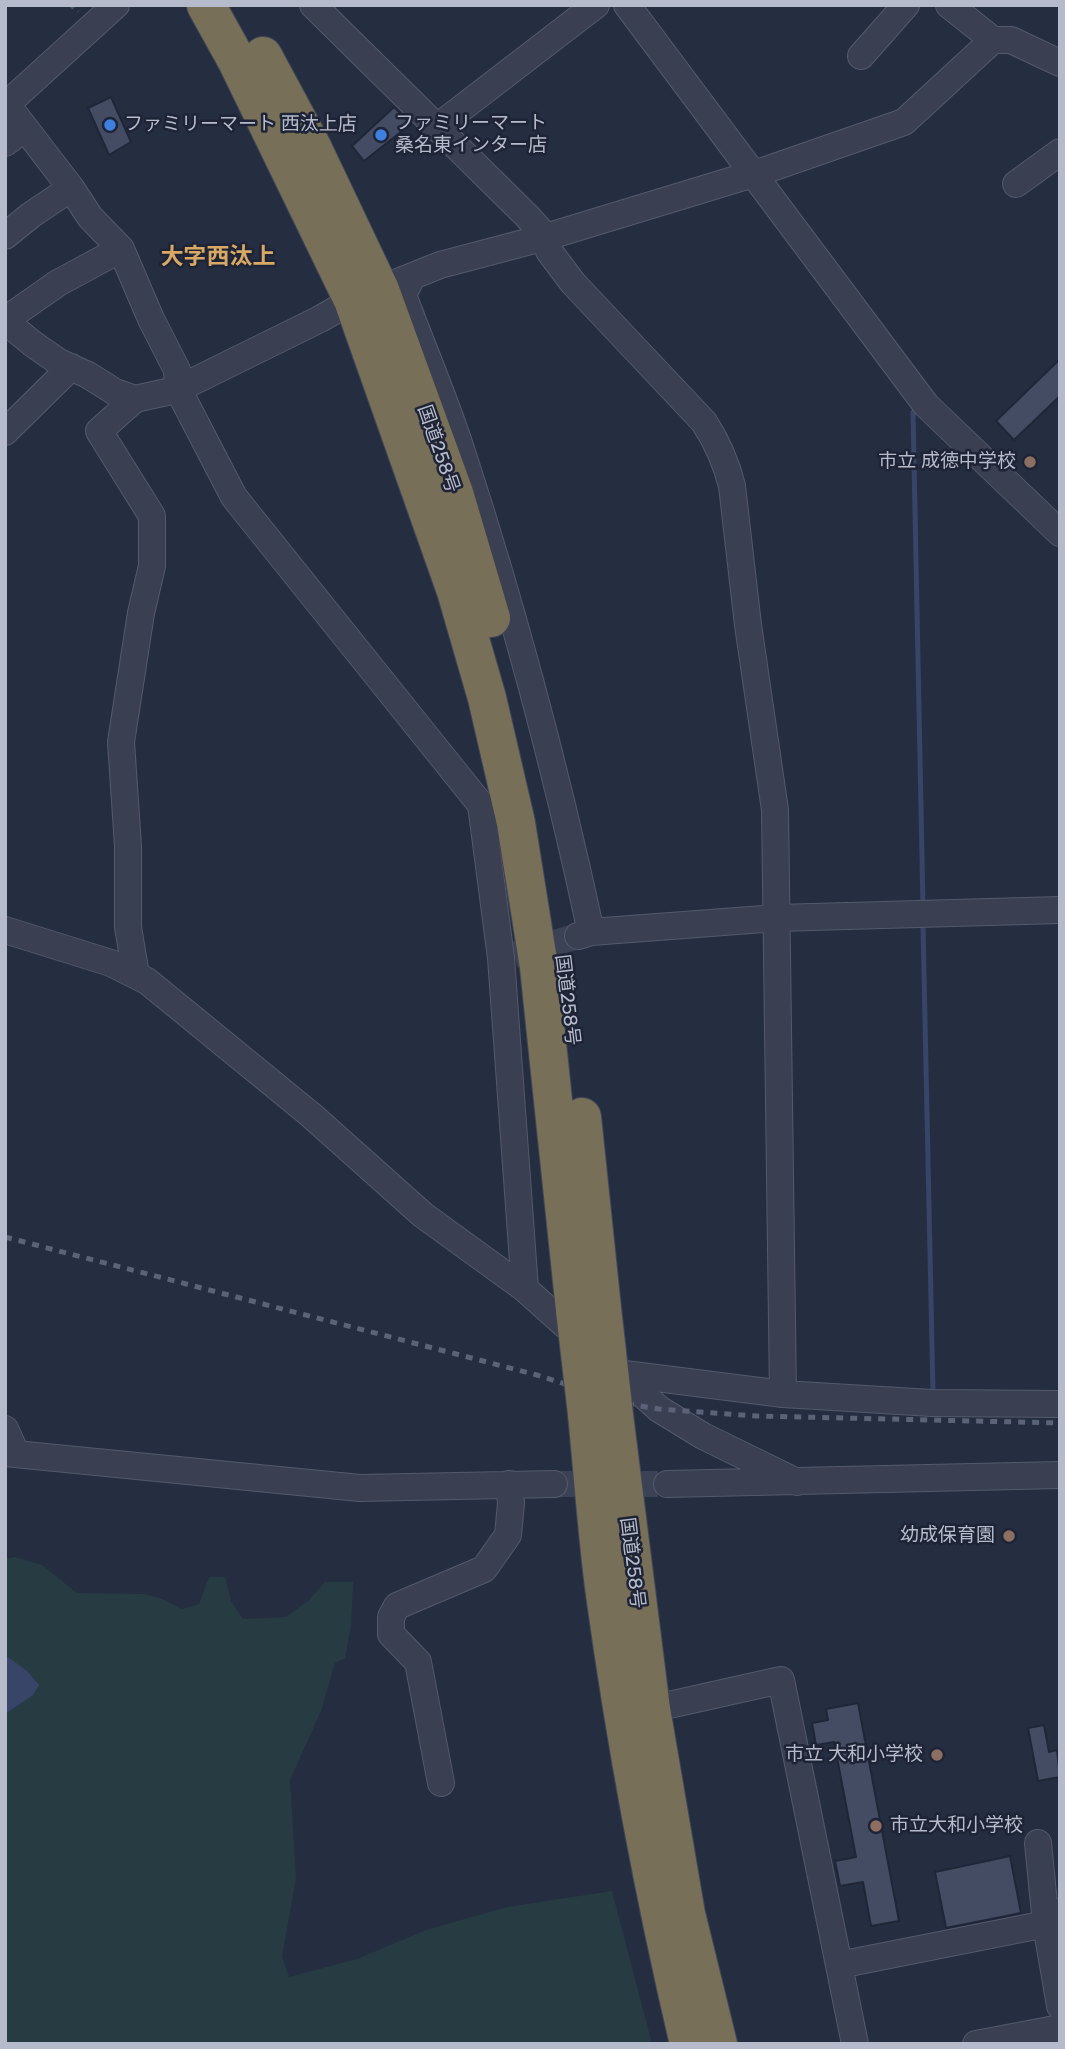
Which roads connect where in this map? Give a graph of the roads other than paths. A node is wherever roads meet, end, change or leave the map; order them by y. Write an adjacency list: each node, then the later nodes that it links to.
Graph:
1 (116, 5): 12 (street)
2 (206, 5): 22 (highway, 国道258号)
3 (234, 5): 22 (highway, 国道258号)
4 (313, 5): 13 (street)
5 (596, 5): 13 (street)
6 (626, 5): 16 (street)
7 (906, 5): 10 (street)
8 (949, 5): 9 (street)
9 (993, 40): 11 (street); 16 (street)
10 (861, 56)
11 (1060, 63)
12 (6, 103): 14 (street)
13 (436, 128): 20 (street)
14 (15, 135): 18 (street)
15 (1060, 152): 17 (street)
16 (752, 173): 20 (street); 28 (street)
17 (1016, 184)
18 (71, 188): 19 (street); 21 (street)
19 (5, 236)
20 (546, 237): 22 (street); 30 (street)
21 (121, 248): 23 (street); 25 (street)
22 (382, 289): 25 (street); 30 (street); 37 (highway, 国道258号, bridge)
23 (8, 326): 24 (street)
24 (71, 367): 26 (street); 27 (street)
25 (178, 389): 26 (street); 33 (street)
26 (135, 399): 32 (street)
27 (5, 432)
28 (1060, 533)
29 (1060, 910): 30 (street)
30 (777, 918): 35 (street)
31 (5, 930): 32 (street)
32 (136, 975): 33 (street)
33 (525, 1289): 34 (street)
34 (617, 1373): 35 (street); 41 (street)
35 (783, 1394): 36 (street)
36 (1060, 1404)
37 (600, 1415): 45 (highway, 国道258号); 52 (highway, 国道258号)
38 (5, 1429): 39 (street)
39 (11, 1453): 42 (street)
40 (1060, 1475): 41 (street)
41 (797, 1482): 44 (street)
42 (509, 1484): 43 (street); 46 (street)
43 (554, 1484)
44 (667, 1485)
45 (651, 1709): 49 (street); 53 (highway, 国道258号)
46 (441, 1783)
47 (1038, 1843): 48 (street)
48 (1053, 1918): 49 (street); 50 (street)
49 (839, 1965): 54 (street)
50 (1060, 2006)
51 (1060, 2028): 55 (street)
52 (689, 2044)
53 (718, 2044)
54 (855, 2044)
55 (976, 2044)

